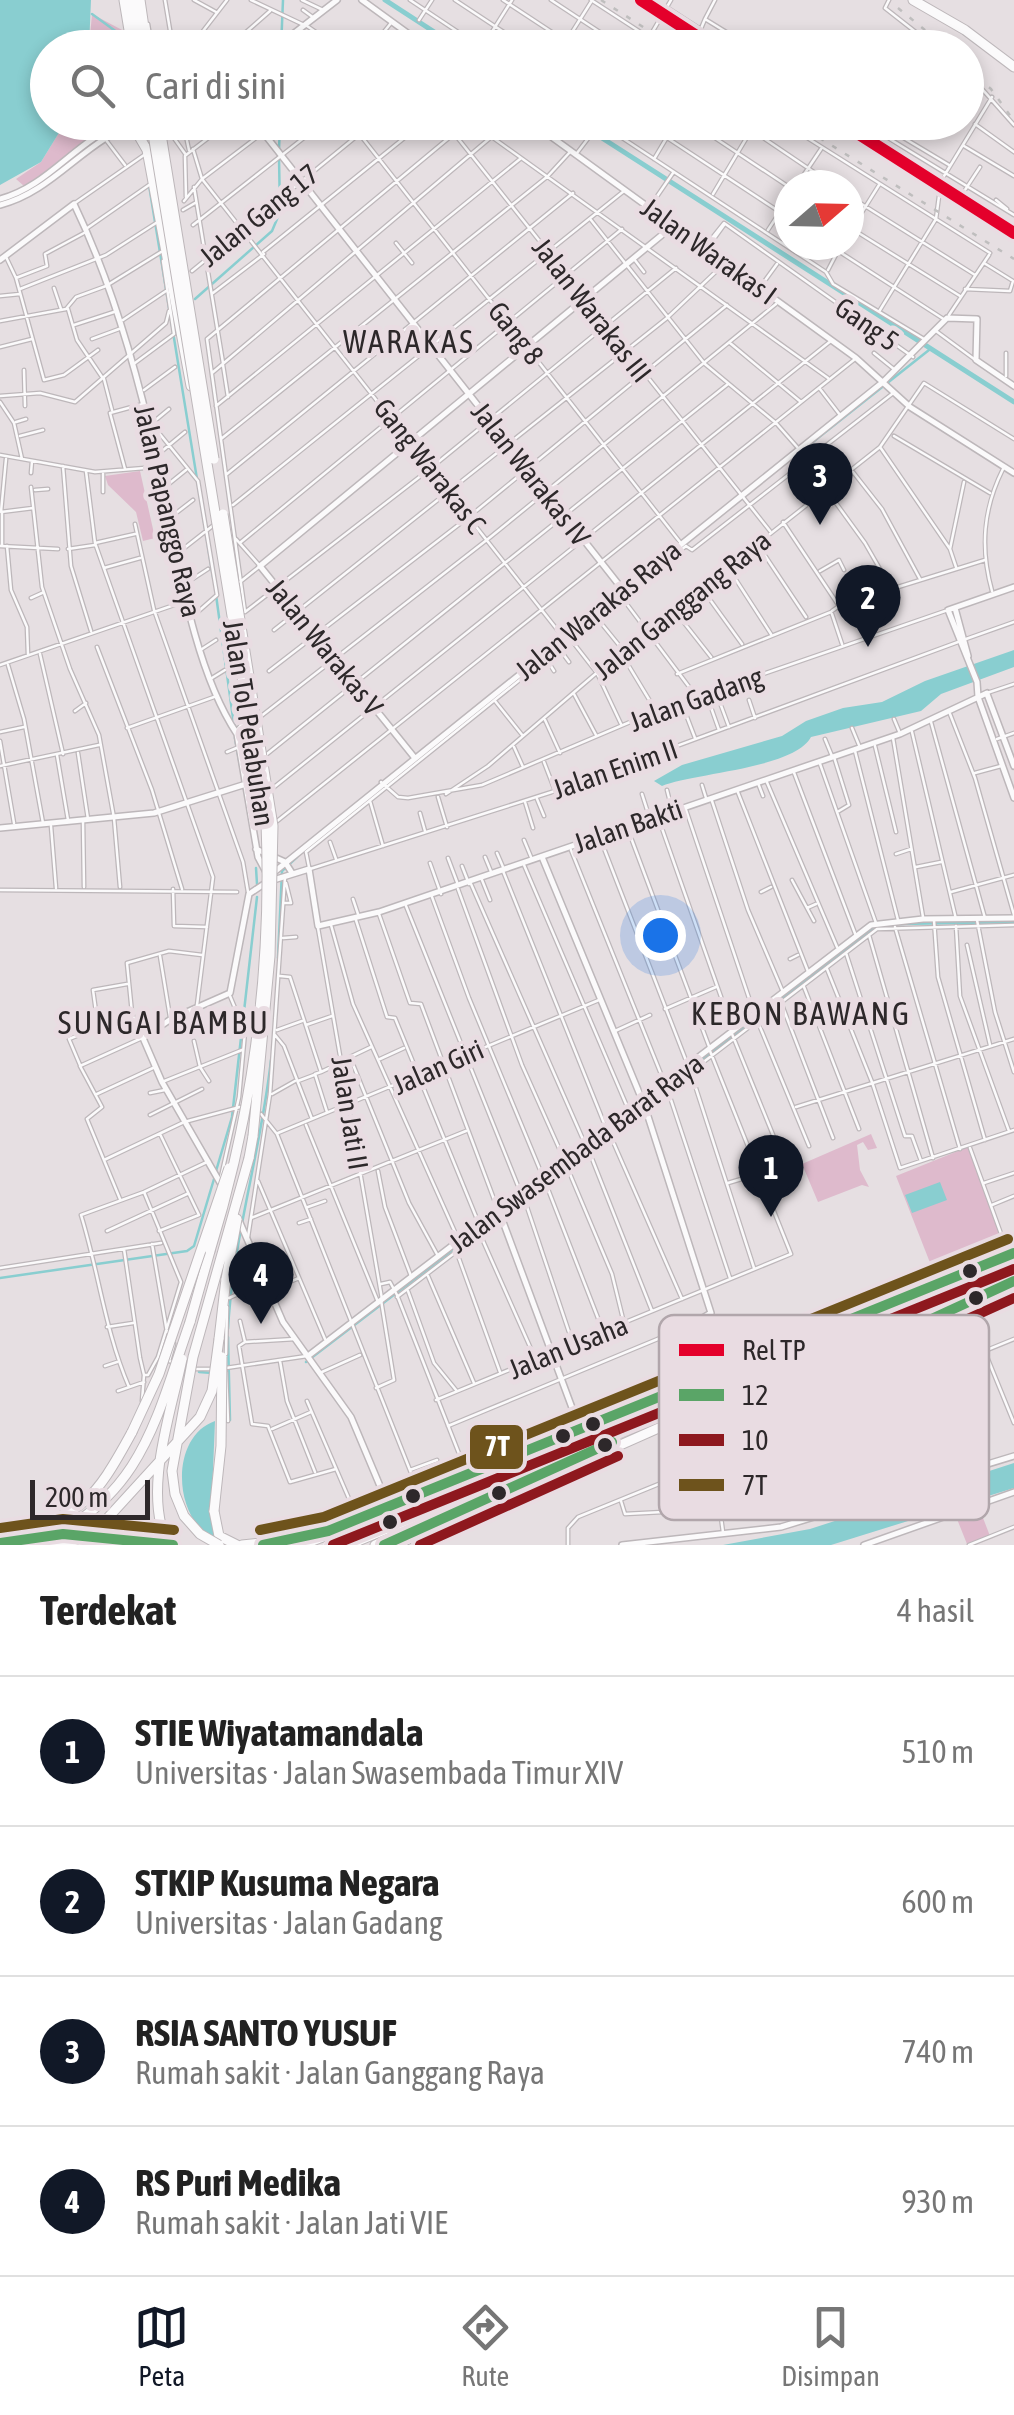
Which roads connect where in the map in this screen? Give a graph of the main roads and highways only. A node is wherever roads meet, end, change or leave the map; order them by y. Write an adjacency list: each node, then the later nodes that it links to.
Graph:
1 (135, 0): 4 (highway); 5 (highway)
2 (913, 0): 6 (highway)
3 (922, 0): 7 (highway)
4 (135, 30)
5 (144, 30)
6 (965, 30)
7 (965, 30)
8 (984, 43): 10 (highway)
9 (984, 43): 10 (highway)
10 (1014, 64)
11 (142, 140): 14 (highway, bridge)
12 (159, 140): 14 (highway, Jalan Tol Pelabuhan, bridge)
13 (159, 140): 16 (highway, Jalan Tol Pelabuhan, bridge)
14 (204, 437): 15 (highway, Jalan Tol Pelabuhan, bridge)
15 (238, 1147): 23 (highway, Jalan Tol Pelabuhan, bridge); 34 (highway, bridge)
16 (249, 1158): 24 (highway, bridge); 39 (highway, bridge)
17 (1013, 1266): 18 (highway); 19 (highway); 22 (highway)
18 (981, 1283): 20 (highway); 21 (highway)
19 (867, 1315)
20 (898, 1315)
21 (909, 1315)
22 (949, 1315)
23 (190, 1322): 35 (highway, bridge); 38 (highway, bridge)
24 (219, 1340): 37 (highway, bridge); 40 (highway, bridge)
25 (659, 1400): 31 (highway)
26 (659, 1408): 29 (highway)
27 (659, 1419): 30 (highway)
28 (659, 1427): 47 (highway)
29 (526, 1460): 42 (highway, bridge); 43 (highway, bridge)
30 (523, 1475): 44 (highway); 46 (highway)
31 (357, 1518): 32 (highway); 45 (highway)
32 (332, 1529): 40 (highway); 41 (highway); 44 (highway)
33 (115, 1537): 34 (highway); 36 (highway); 38 (highway)
34 (0, 1542)
35 (35, 1545)
36 (52, 1545)
37 (82, 1545)
38 (170, 1545)
39 (219, 1545)
40 (239, 1545)
41 (263, 1545)
42 (302, 1545)
43 (328, 1545)
44 (347, 1545)
45 (358, 1545)
46 (374, 1545)
47 (395, 1545)

